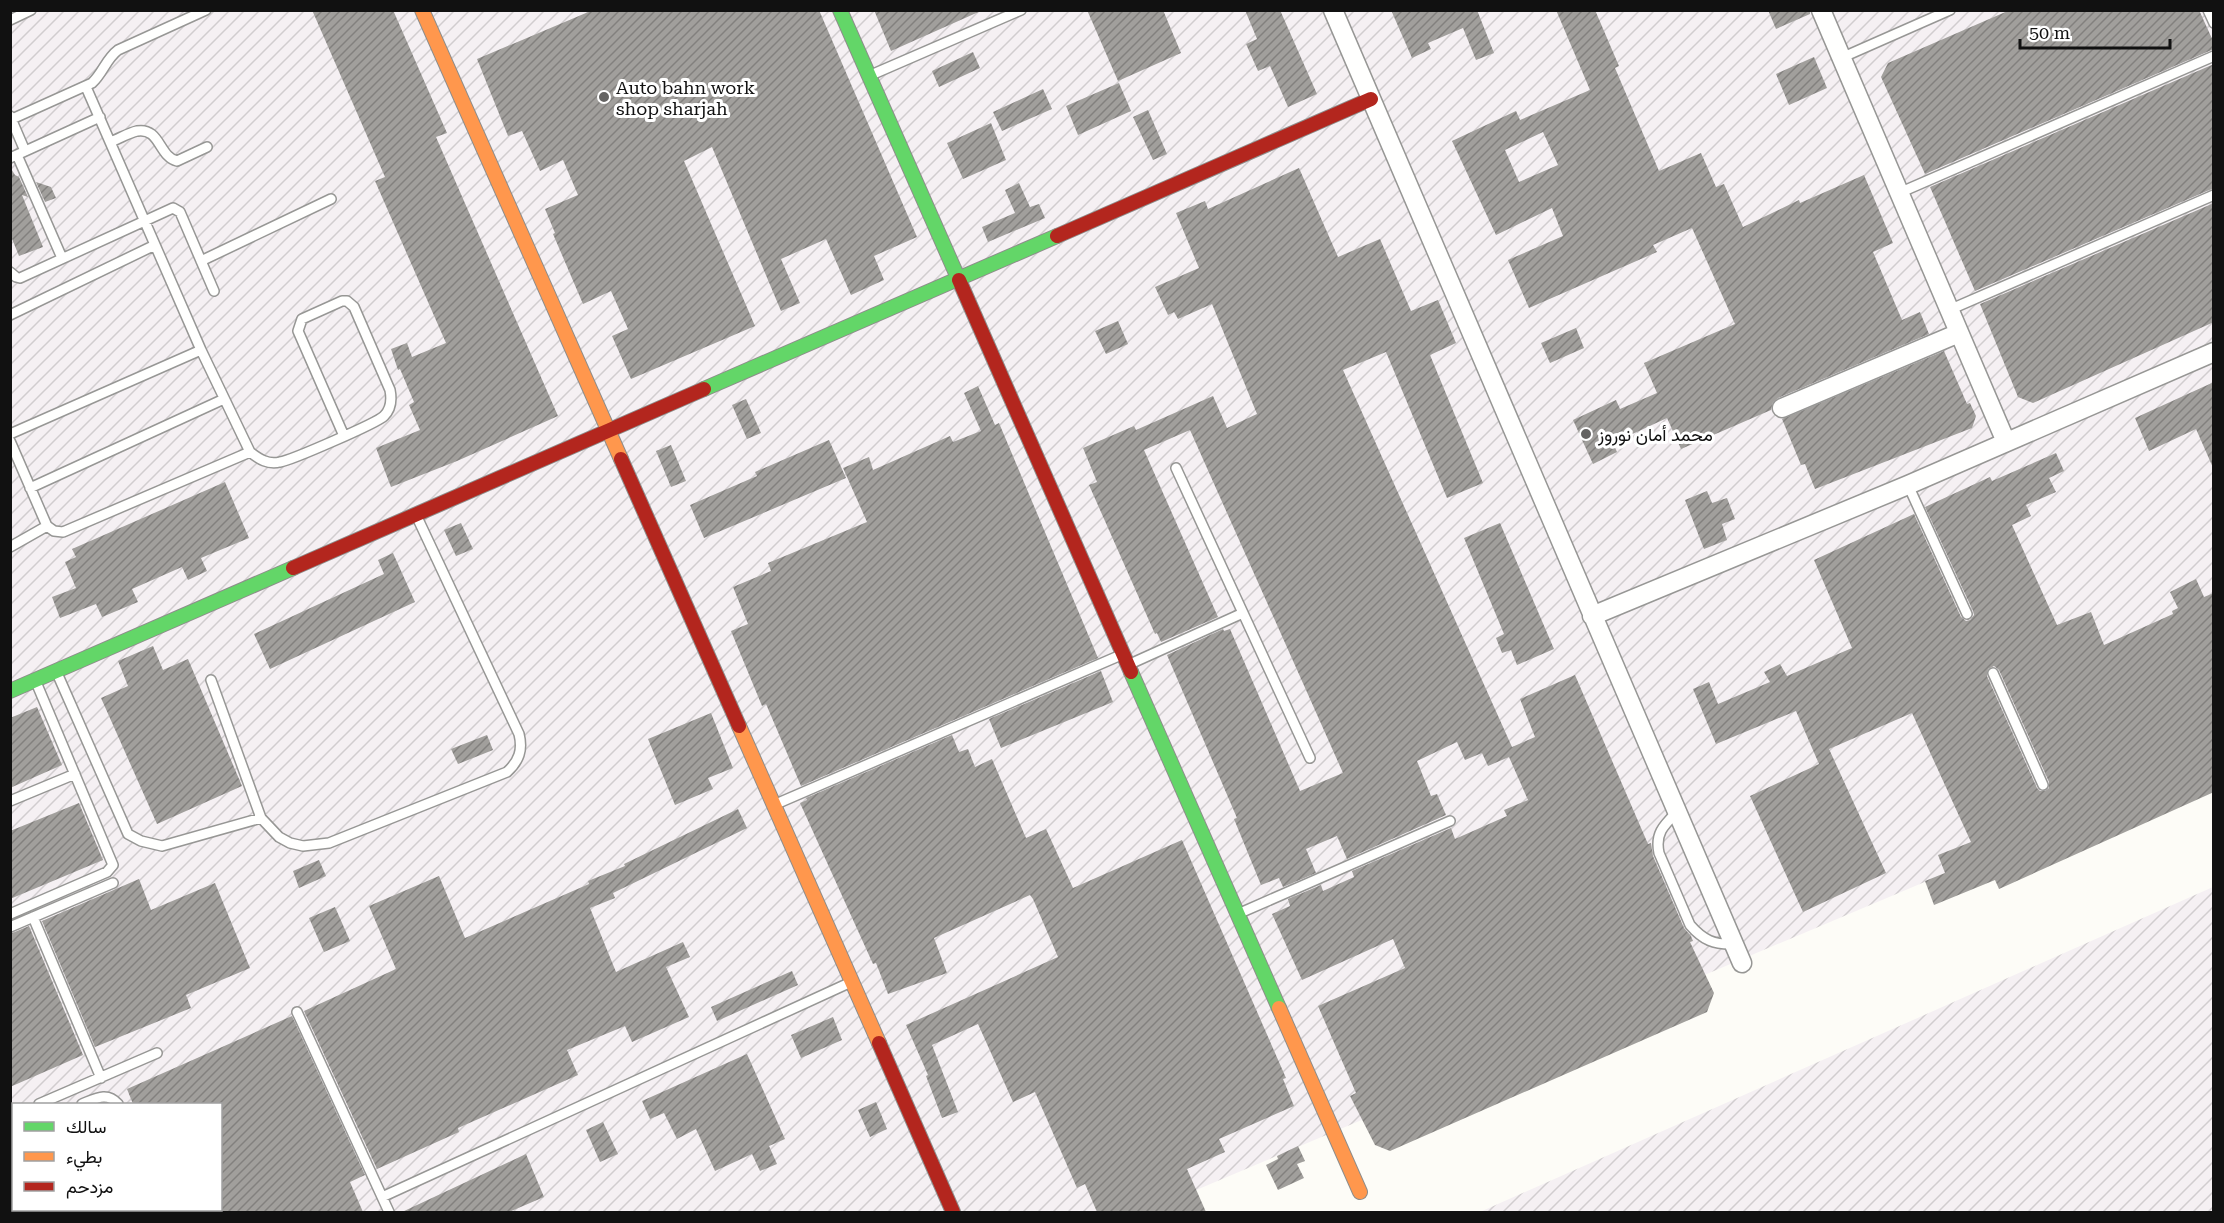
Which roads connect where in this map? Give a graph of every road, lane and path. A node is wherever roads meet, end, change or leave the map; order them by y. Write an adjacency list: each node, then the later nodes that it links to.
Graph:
1 (31, 10): 10 (lane)
2 (206, 10): 15 (lane)
3 (422, 10): 39 (street)
4 (840, 10): 14 (street)
5 (1021, 10): 14 (lane)
6 (1333, 10): 16 (street)
7 (1821, 10): 13 (street)
8 (1950, 10): 13 (lane)
9 (2208, 10): 11 (lane)
10 (10, 20)
11 (2214, 22)
12 (2214, 56): 22 (lane)
13 (1841, 58): 22 (street)
14 (869, 76): 30 (street)
15 (86, 87): 17 (lane); 18 (lane)
16 (1371, 99): 30 (street); 53 (street)
17 (100, 117): 19 (lane); 21 (lane)
18 (11, 118): 21 (lane)
19 (110, 142): 20 (lane); 25 (lane)
20 (207, 147)
21 (18, 155): 27 (lane)
22 (1899, 193): 32 (street)
23 (2214, 195): 32 (lane)
24 (331, 199): 28 (lane)
25 (144, 220): 26 (lane); 27 (lane); 28 (lane)
26 (155, 245): 33 (lane); 35 (lane)
27 (62, 258): 29 (lane)
28 (201, 261): 31 (lane)
29 (10, 272)
30 (958, 278): 39 (street); 54 (street)
31 (214, 291)
32 (1949, 310): 34 (street)
33 (10, 315)
34 (1959, 333): 38 (street); 43 (street)
35 (201, 350): 37 (lane); 40 (lane)
36 (2214, 352): 43 (street)
37 (224, 399): 44 (lane); 47 (lane)
38 (1782, 408)
39 (609, 431): 48 (street); 64 (street)
40 (10, 434)
41 (344, 436): 41 (lane); 44 (lane)
42 (10, 441): 47 (lane)
43 (2006, 442): 46 (street)
44 (250, 452): 49 (lane)
45 (1176, 468): 51 (lane)
46 (1908, 485): 52 (lane); 53 (street)
47 (30, 488): 49 (lane)
48 (416, 515): 55 (street); 66 (lane)
49 (47, 526): 50 (lane)
50 (10, 547)
51 (1243, 614): 54 (lane); 60 (lane)
52 (1966, 614)
53 (1592, 616): 65 (street)
54 (1126, 659): 64 (lane); 70 (street)
55 (56, 671): 57 (street); 66 (lane)
56 (1993, 673): 62 (lane)
57 (36, 680): 59 (street); 61 (lane)
58 (212, 680): 66 (lane)
59 (10, 691)
60 (1310, 758)
61 (75, 774): 63 (lane); 69 (lane)
62 (2043, 785)
63 (10, 801)
64 (774, 804): 75 (street)
65 (1676, 813): 73 (street); 73 (lane)
66 (261, 818)
67 (1450, 821): 70 (lane)
68 (113, 883): 71 (lane)
69 (10, 914)
70 (1238, 914): 82 (street)
71 (33, 917): 72 (lane); 78 (lane)
72 (10, 927)
73 (1734, 945): 74 (street)
74 (1742, 963)
75 (852, 982): 83 (lane); 85 (street)
76 (297, 1012): 83 (lane)
77 (158, 1053): 78 (lane)
78 (101, 1078): 79 (lane)
79 (41, 1103)
80 (85, 1103): 81 (lane)
81 (117, 1103)
82 (1360, 1192)
83 (382, 1197): 84 (lane)
84 (389, 1212)
85 (953, 1212)

